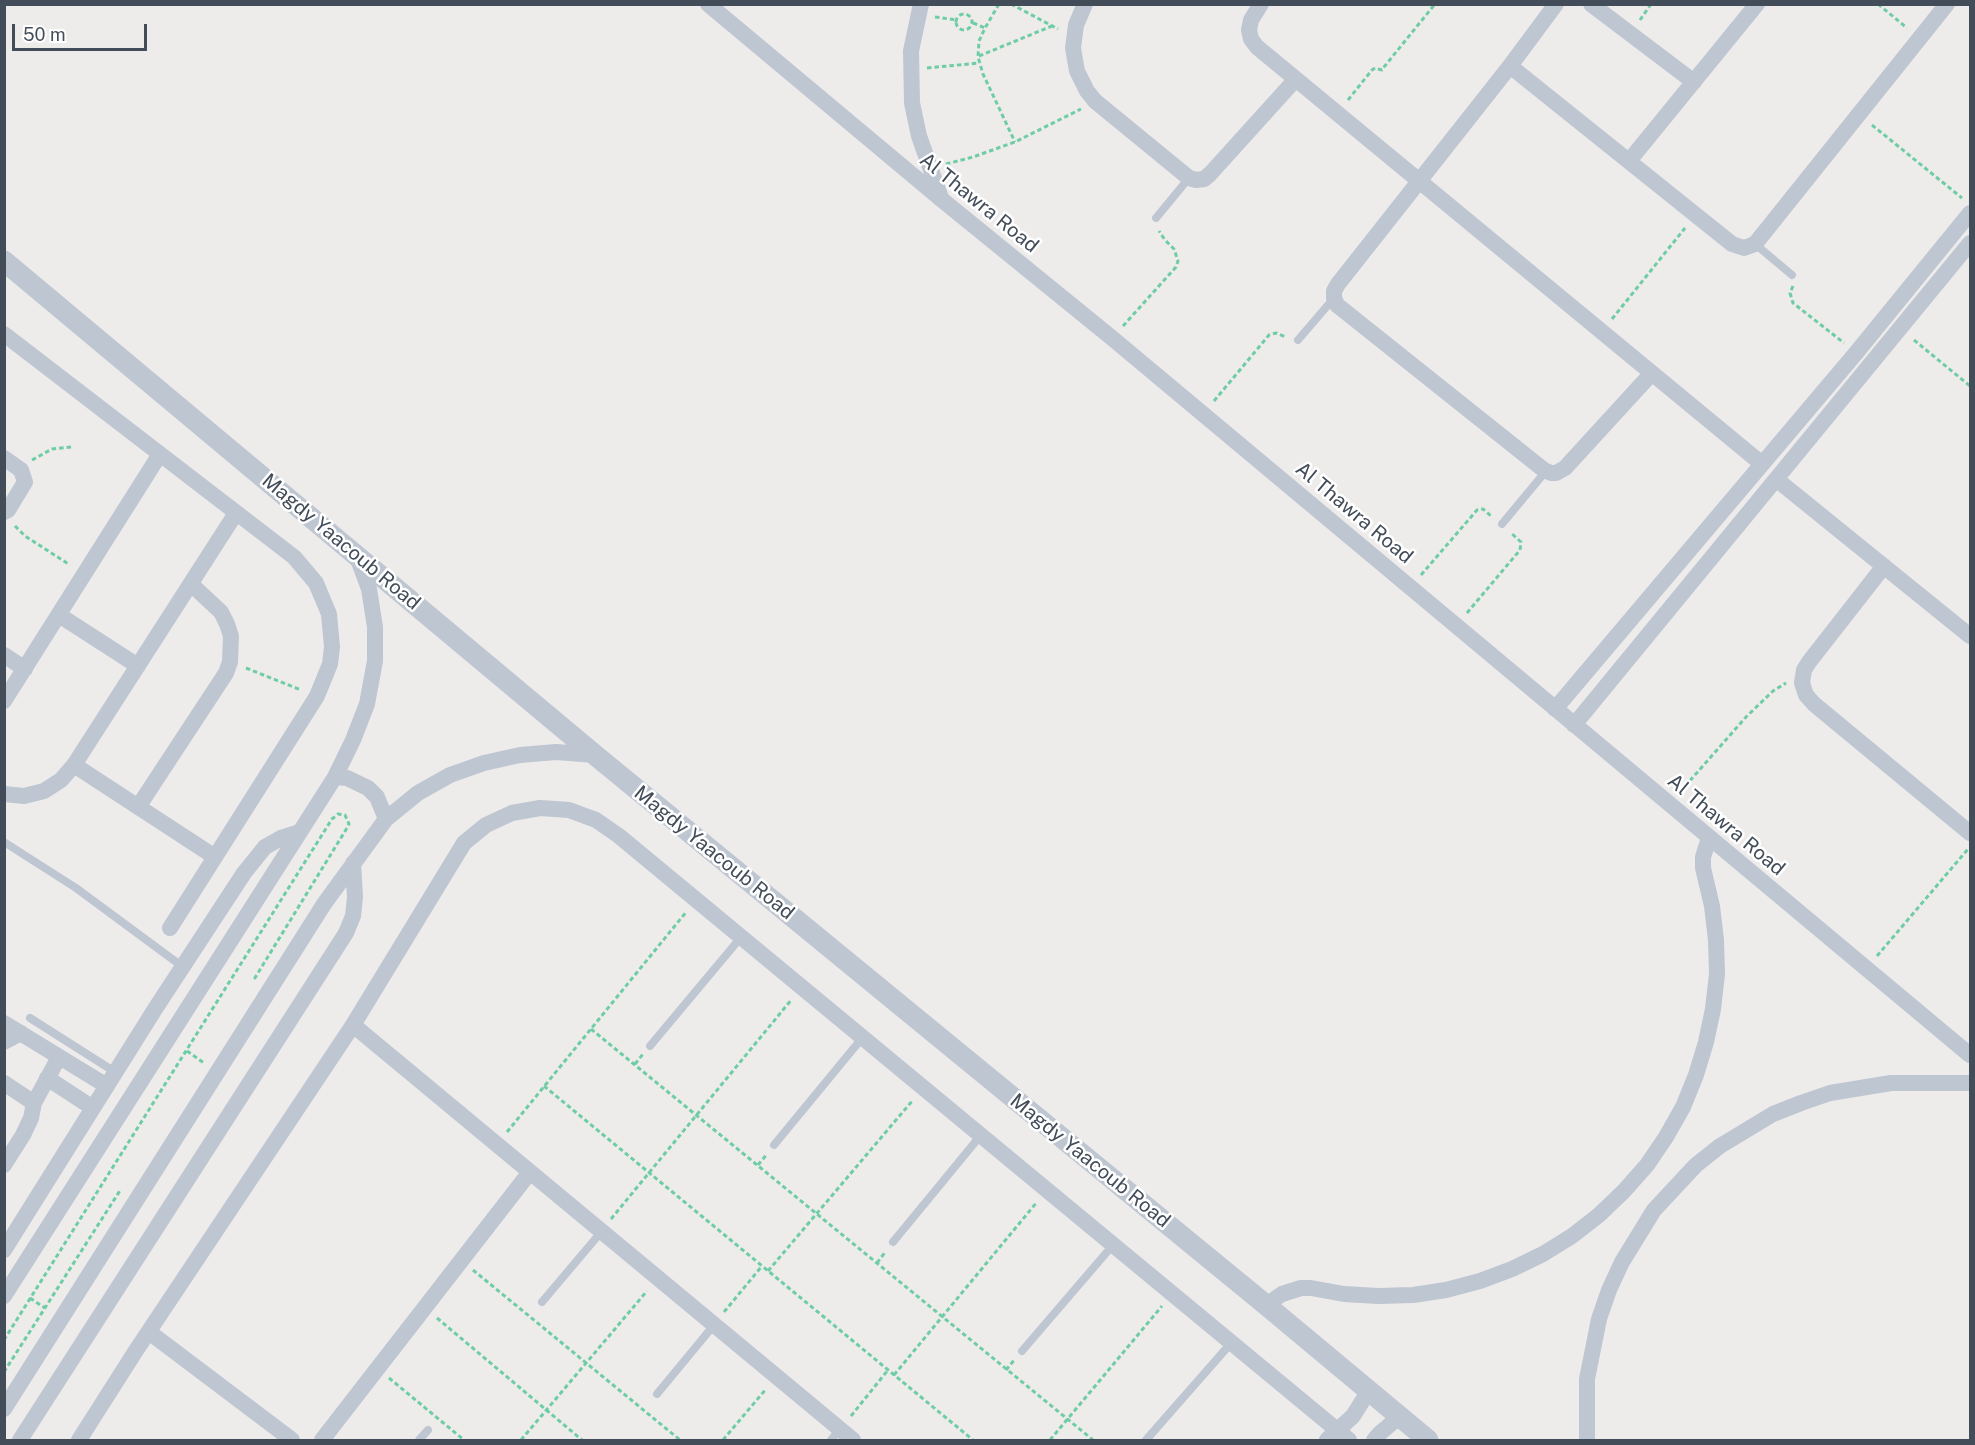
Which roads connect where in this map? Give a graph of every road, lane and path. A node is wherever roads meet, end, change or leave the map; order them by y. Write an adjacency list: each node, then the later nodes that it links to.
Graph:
1 (708, 4): 32 (street, Al Thawra Road)
2 (921, 4): 21 (street)
3 (999, 4): 15 (path)
4 (1011, 4): 14 (path)
5 (1085, 4): 16 (street)
6 (1261, 4): 22 (street)
7 (1435, 4): 25 (path)
8 (1556, 4): 20 (street)
9 (1591, 4): 23 (street)
10 (1757, 4): 23 (street)
11 (1878, 4): 17 (path)
12 (1947, 4): 17 (street)
13 (973, 23): 13 (path); 15 (path)
14 (1052, 26): 16 (path); 18 (path)
15 (985, 28): 18 (path)
16 (1073, 37): 24 (street)
17 (1920, 39): 26 (street)
18 (978, 57): 19 (path)
19 (980, 63): 21 (path); 27 (path)
20 (1510, 66): 28 (street); 31 (street)
21 (910, 69): 29 (street)
22 (1295, 80): 25 (street); 30 (street)
23 (1694, 82): 28 (street)
24 (1095, 101): 27 (path); 30 (street)
25 (1337, 114): 31 (street)
26 (1859, 114): 33 (path); 36 (street)
27 (1015, 142): 29 (path)
28 (1629, 161): 34 (street)
29 (930, 168): 32 (street)
30 (1189, 178): 35 (lane)
31 (1419, 182): 40 (street); 42 (street)
32 (941, 199): 44 (street, Al Thawra Road)
33 (1966, 206): 46 (street)
34 (1696, 214): 36 (street); 42 (path)
35 (1156, 218): 44 (path)
36 (1755, 243): 39 (lane)
37 (1971, 243): 41 (street)
38 (4, 261): 60 (street, Magdy Yaacoub Road)
39 (1792, 275): 46 (path)
40 (1334, 298): 45 (lane); 55 (street)
41 (1900, 328): 48 (path); 56 (street)
42 (1602, 332): 47 (street)
43 (4, 334): 51 (street)
44 (1112, 338): 49 (street, Al Thawra Road)
45 (1298, 340): 49 (path)
46 (1856, 352): 53 (street)
47 (1652, 373): 53 (street); 55 (street)
48 (1971, 386)
49 (1203, 414): 64 (street, Al Thawra Road)
50 (72, 447): 54 (path)
51 (160, 454): 58 (street); 62 (street)
52 (4, 458): 54 (street)
53 (1762, 464): 75 (street)
54 (21, 470): 57 (street)
55 (1546, 471): 59 (lane)
56 (1776, 479): 61 (street); 76 (street)
57 (6, 511): 62 (path)
58 (236, 513): 63 (street); 73 (street)
59 (1502, 524): 64 (path); 66 (path)
60 (355, 552): 77 (street, Magdy Yaacoub Road); 79 (street)
61 (1884, 566): 67 (street); 72 (street)
62 (85, 574): 65 (street)
63 (190, 584): 69 (street); 70 (street)
64 (1410, 588): 66 (street, Al Thawra Road)
65 (59, 615): 70 (street); 71 (street)
66 (1456, 626): 75 (street, Al Thawra Road)
67 (1971, 636)
68 (4, 655): 71 (street)
69 (230, 662): 73 (path); 82 (street)
70 (138, 666): 78 (street)
71 (25, 669): 74 (street)
72 (1804, 670): 81 (path); 85 (street)
73 (317, 696): 89 (street)
74 (4, 701)
75 (1555, 709): 76 (street, Al Thawra Road)
76 (1574, 725): 81 (street, Al Thawra Road)
77 (595, 756): 83 (street); 142 (street, Magdy Yaacoub Road)
78 (74, 765): 80 (street); 82 (street)
79 (336, 777): 83 (street); 84 (street)
80 (4, 794)
81 (1669, 805): 86 (street, Al Thawra Road)
82 (138, 807): 89 (street)
83 (386, 819): 90 (street)
84 (300, 832): 94 (street); 104 (street)
85 (1971, 833)
86 (1708, 838): 95 (street, Al Thawra Road); 142 (street)
87 (4, 842): 94 (lane)
88 (1971, 845): 95 (path)
89 (215, 857): 92 (street)
90 (353, 863): 110 (street); 167 (street)
91 (697, 898): 93 (street); 100 (street); 101 (path)
92 (170, 928)
93 (742, 936): 97 (street); 106 (lane)
94 (183, 967): 112 (street)
95 (1866, 969): 108 (street, Al Thawra Road)
96 (253, 981): 107 (path)
97 (802, 986): 103 (street); 119 (path)
98 (30, 1018): 112 (lane)
99 (4, 1023): 102 (street)
100 (353, 1025): 121 (street); 148 (street)
101 (591, 1029): 115 (path); 119 (path)
102 (21, 1033): 105 (street); 109 (street)
103 (864, 1037): 116 (street); 122 (lane)
104 (169, 1038): 107 (path); 133 (street)
105 (4, 1042)
106 (650, 1046)
107 (187, 1051): 110 (path); 140 (path)
108 (1971, 1055)
109 (59, 1057): 111 (street); 112 (street)
110 (218, 1072): 146 (street)
111 (47, 1078): 117 (street); 118 (street)
112 (111, 1079): 118 (street)
113 (4, 1083): 117 (street)
114 (1971, 1083): 184 (street)
115 (544, 1086): 121 (path); 125 (path)
116 (924, 1087): 120 (street); 128 (path)
117 (34, 1103): 123 (street)
118 (93, 1108): 132 (street)
119 (697, 1115): 125 (path); 128 (path)
120 (982, 1135): 127 (street); 130 (lane)
121 (497, 1144): 124 (street)
122 (774, 1145)
123 (4, 1165)
124 (530, 1172): 129 (street); 134 (street)
125 (649, 1173): 129 (path); 135 (path)
126 (127, 1180): 143 (path)
127 (1047, 1190): 131 (street); 145 (path)
128 (816, 1213): 136 (path); 145 (path)
129 (602, 1231): 137 (street); 141 (lane)
130 (893, 1242)
131 (1114, 1244): 139 (street); 151 (lane)
132 (7, 1246): 133 (street)
133 (30, 1255): 138 (street)
134 (461, 1260): 144 (street); 152 (path)
135 (762, 1266): 136 (path); 147 (path)
136 (768, 1272): 154 (path)
137 (657, 1278): 147 (street); 152 (path)
138 (8, 1291): 140 (path)
139 (1173, 1293): 150 (street); 163 (path)
140 (31, 1298): 143 (path); 149 (path)
141 (542, 1302)
142 (1266, 1305): 158 (street, Magdy Yaacoub Road)
143 (45, 1308): 146 (path); 155 (path)
144 (424, 1308): 153 (street); 161 (path)
145 (942, 1316): 156 (path); 163 (path)
146 (62, 1319): 160 (street)
147 (714, 1325): 157 (street); 159 (lane)
148 (149, 1332): 168 (street); 169 (street)
149 (4, 1340)
150 (1232, 1342): 166 (street); 181 (lane)
151 (1022, 1351)
152 (586, 1363): 161 (path); 175 (path)
153 (377, 1368): 170 (street); 172 (path)
154 (888, 1370): 156 (path); 165 (path)
155 (4, 1372)
156 (894, 1375): 178 (path)
157 (776, 1377): 165 (street); 176 (path)
158 (1368, 1392): 162 (street, Magdy Yaacoub Road); 166 (street)
159 (657, 1394)
160 (4, 1409)
161 (546, 1410): 173 (path); 174 (path)
162 (1400, 1418): 182 (street); 183 (street, Magdy Yaacoub Road)
163 (1068, 1420): 179 (path); 180 (path)
164 (428, 1430): 171 (lane)
165 (835, 1435): 177 (street)
166 (1338, 1437)
167 (20, 1440)
168 (78, 1440)
169 (292, 1440)
170 (322, 1440)
171 (419, 1440)
172 (464, 1440)
173 (521, 1440)
174 (582, 1440)
175 (680, 1440)
176 (723, 1440)
177 (853, 1440)
178 (973, 1440)
179 (1050, 1440)
180 (1093, 1440)
181 (1146, 1440)
182 (1374, 1440)
183 (1428, 1440)
184 (1587, 1440)

